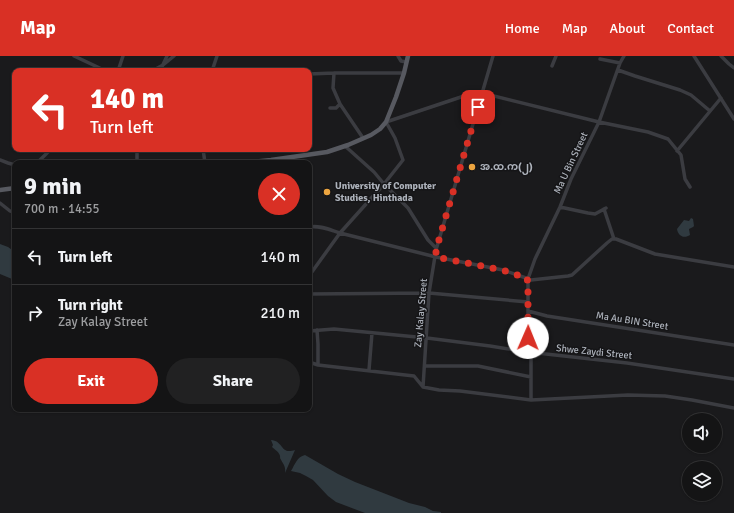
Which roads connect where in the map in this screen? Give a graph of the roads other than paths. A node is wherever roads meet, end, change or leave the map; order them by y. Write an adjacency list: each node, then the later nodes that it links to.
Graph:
1 (74, 56): 18 (street)
2 (122, 56): 19 (street)
3 (168, 56): 16 (street)
4 (174, 56): 16 (street)
5 (217, 56): 22 (street)
6 (398, 56): 14 (street)
7 (408, 56): 14 (main road)
8 (493, 56): 28 (street, Zay Kalay Street)
9 (556, 56): 17 (street)
10 (624, 56): 15 (street, Ma U Bin Street)
11 (694, 56): 29 (street)
12 (721, 56): 23 (street)
13 (600, 59): 15 (street)
14 (406, 62): 26 (main road)
15 (620, 64): 24 (street, Ma U Bin Street)
16 (163, 65): 20 (street); 21 (street)
17 (552, 66)
18 (100, 68)
19 (119, 68)
20 (158, 68)
21 (162, 68)
22 (213, 68)
23 (734, 68)
24 (618, 70): 32 (street); 35 (street, Ma U Bin Street)
25 (334, 73): 26 (street); 27 (street); 30 (street)
26 (404, 73): 34 (main road)
27 (312, 74)
28 (482, 93): 34 (street); 35 (street); 54 (street, Zay Kalay Street)
29 (721, 98): 32 (street); 33 (street)
30 (340, 104): 31 (street); 36 (street)
31 (330, 108)
32 (710, 112): 38 (street)
33 (734, 119)
34 (386, 122): 36 (main road); 44 (street)
35 (599, 122): 38 (street); 49 (street, Ma U Bin Street)
36 (363, 138): 37 (main road)
37 (345, 146): 42 (main road); 44 (street)
38 (677, 151): 45 (street)
39 (48, 152): 41 (street)
40 (0, 160): 43 (street)
41 (40, 160)
42 (271, 160)
43 (12, 164)
44 (384, 184): 52 (street); 54 (street)
45 (690, 187)
46 (12, 188): 47 (main road)
47 (0, 190)
48 (0, 203): 50 (street)
49 (560, 207): 53 (street); 58 (street, Ma U Bin Street)
50 (12, 212)
51 (312, 226): 52 (street)
52 (340, 233): 55 (street); 57 (street)
53 (614, 239): 56 (street); 58 (street)
54 (436, 250): 55 (street, Zay Kalay Street)
55 (436, 257): 58 (street); 59 (street, Zay Kalay Street)
56 (734, 267)
57 (312, 272)
58 (529, 278): 61 (street, Ma U Bin Street)
59 (429, 293): 60 (street); 61 (street); 66 (street, Zay Kalay Street)
60 (312, 294)
61 (528, 302): 62 (street, Ma U Bin Street)
62 (528, 311): 67 (street, Ma Au BIN Street); 68 (street, Ma U Bin Street)
63 (317, 330): 64 (street, Shwe Zaydi Street); 65 (street, Shwe Zaydi Street); 70 (street)
64 (312, 331)
65 (372, 333): 66 (street, Shwe Zaydi Street); 72 (street)
66 (426, 338): 68 (street, Shwe Zaydi Street); 71 (street, Zay Kalay Street)
67 (734, 345)
68 (529, 352): 73 (street, Ma U Bin Street); 74 (street, Shwe Zaydi Street)
69 (312, 363): 70 (street)
70 (318, 365): 72 (street)
71 (425, 366): 73 (street); 75 (street, Zay Kalay Street)
72 (369, 370): 75 (street)
73 (531, 376): 76 (street, Ma U Bin Street)
74 (734, 379)
75 (423, 387): 76 (street)
76 (531, 400): 77 (street)
77 (734, 408)

